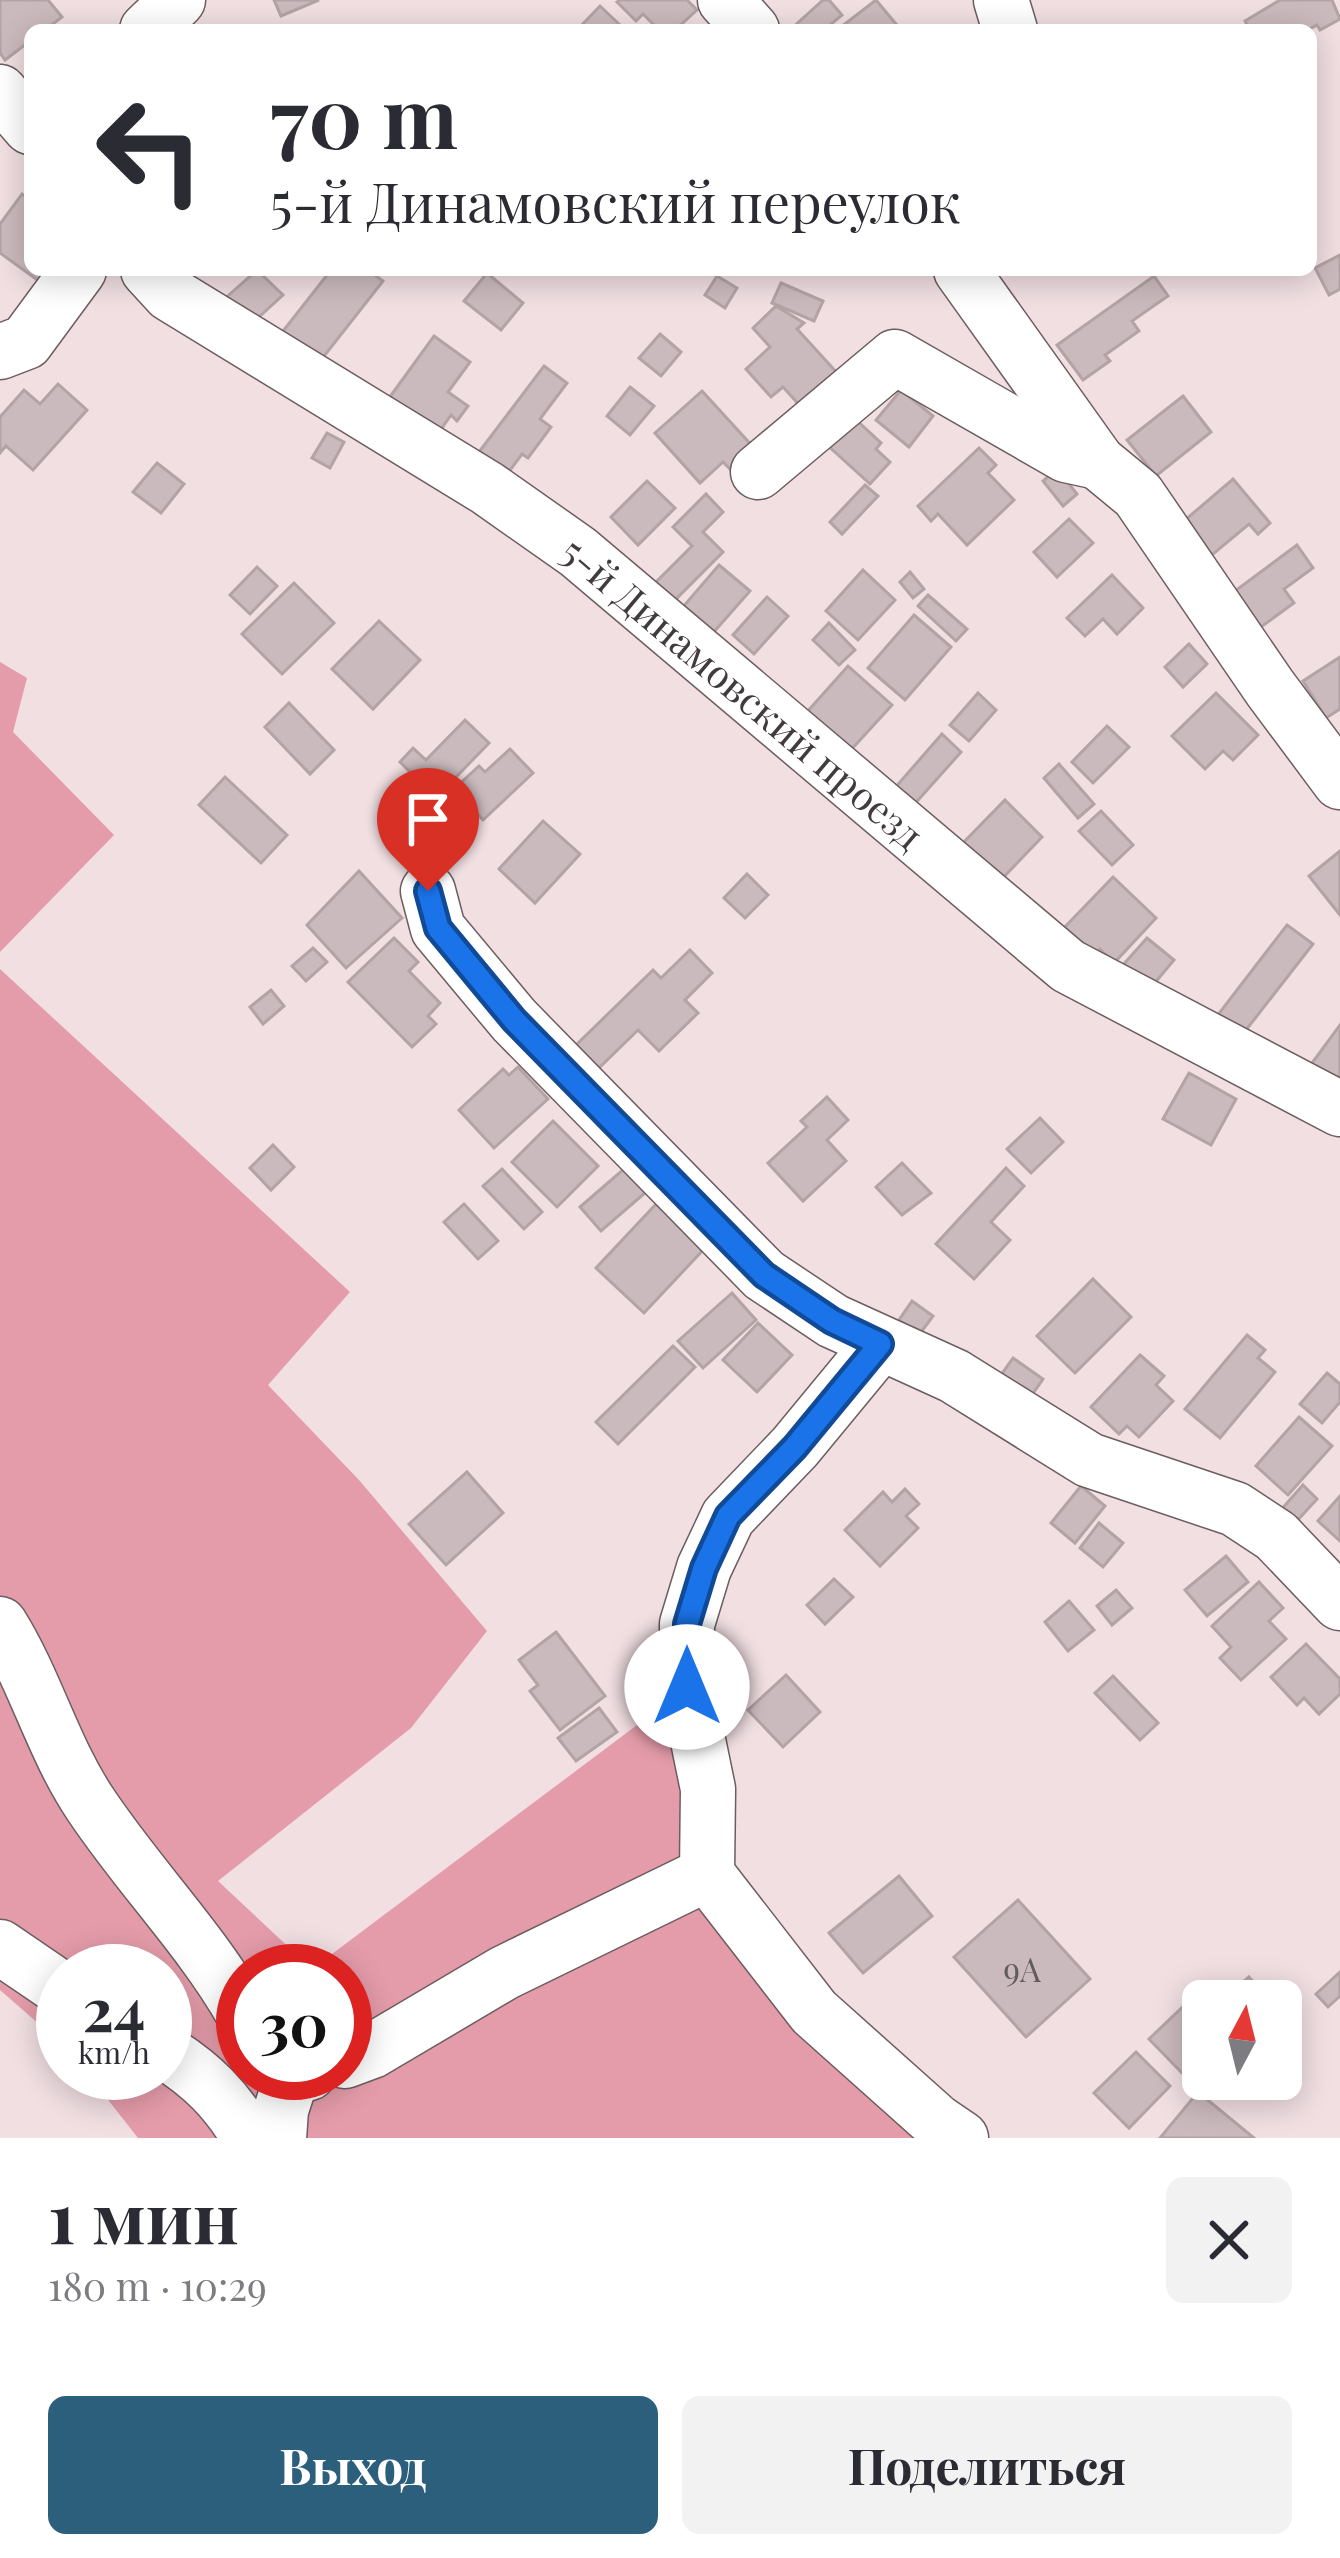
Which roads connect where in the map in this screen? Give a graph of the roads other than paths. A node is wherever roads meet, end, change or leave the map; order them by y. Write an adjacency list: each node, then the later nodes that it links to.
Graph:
1 (178, 0): 3 (street)
2 (725, 0): 4 (street)
3 (153, 24)
4 (747, 24)
5 (0, 92): 6 (street)
6 (24, 120)
7 (75, 276): 10 (street)
8 (154, 276): 15 (street, 5-й Динамовский проезд)
9 (966, 276): 11 (street)
10 (0, 352)
11 (1098, 462): 12 (street); 13 (street)
12 (758, 472)
13 (1340, 782)
14 (428, 891): 16 (street)
15 (1340, 1109)
16 (880, 1344): 17 (street); 19 (street)
17 (1340, 1604)
18 (0, 1624): 21 (street)
19 (707, 1874): 23 (street); 28 (street)
20 (0, 1948): 22 (street)
21 (216, 1966)
22 (36, 1972)
23 (372, 2051)
24 (237, 2100): 26 (street)
25 (273, 2100): 27 (street)
26 (249, 2138)
27 (279, 2138)
28 (961, 2138)

